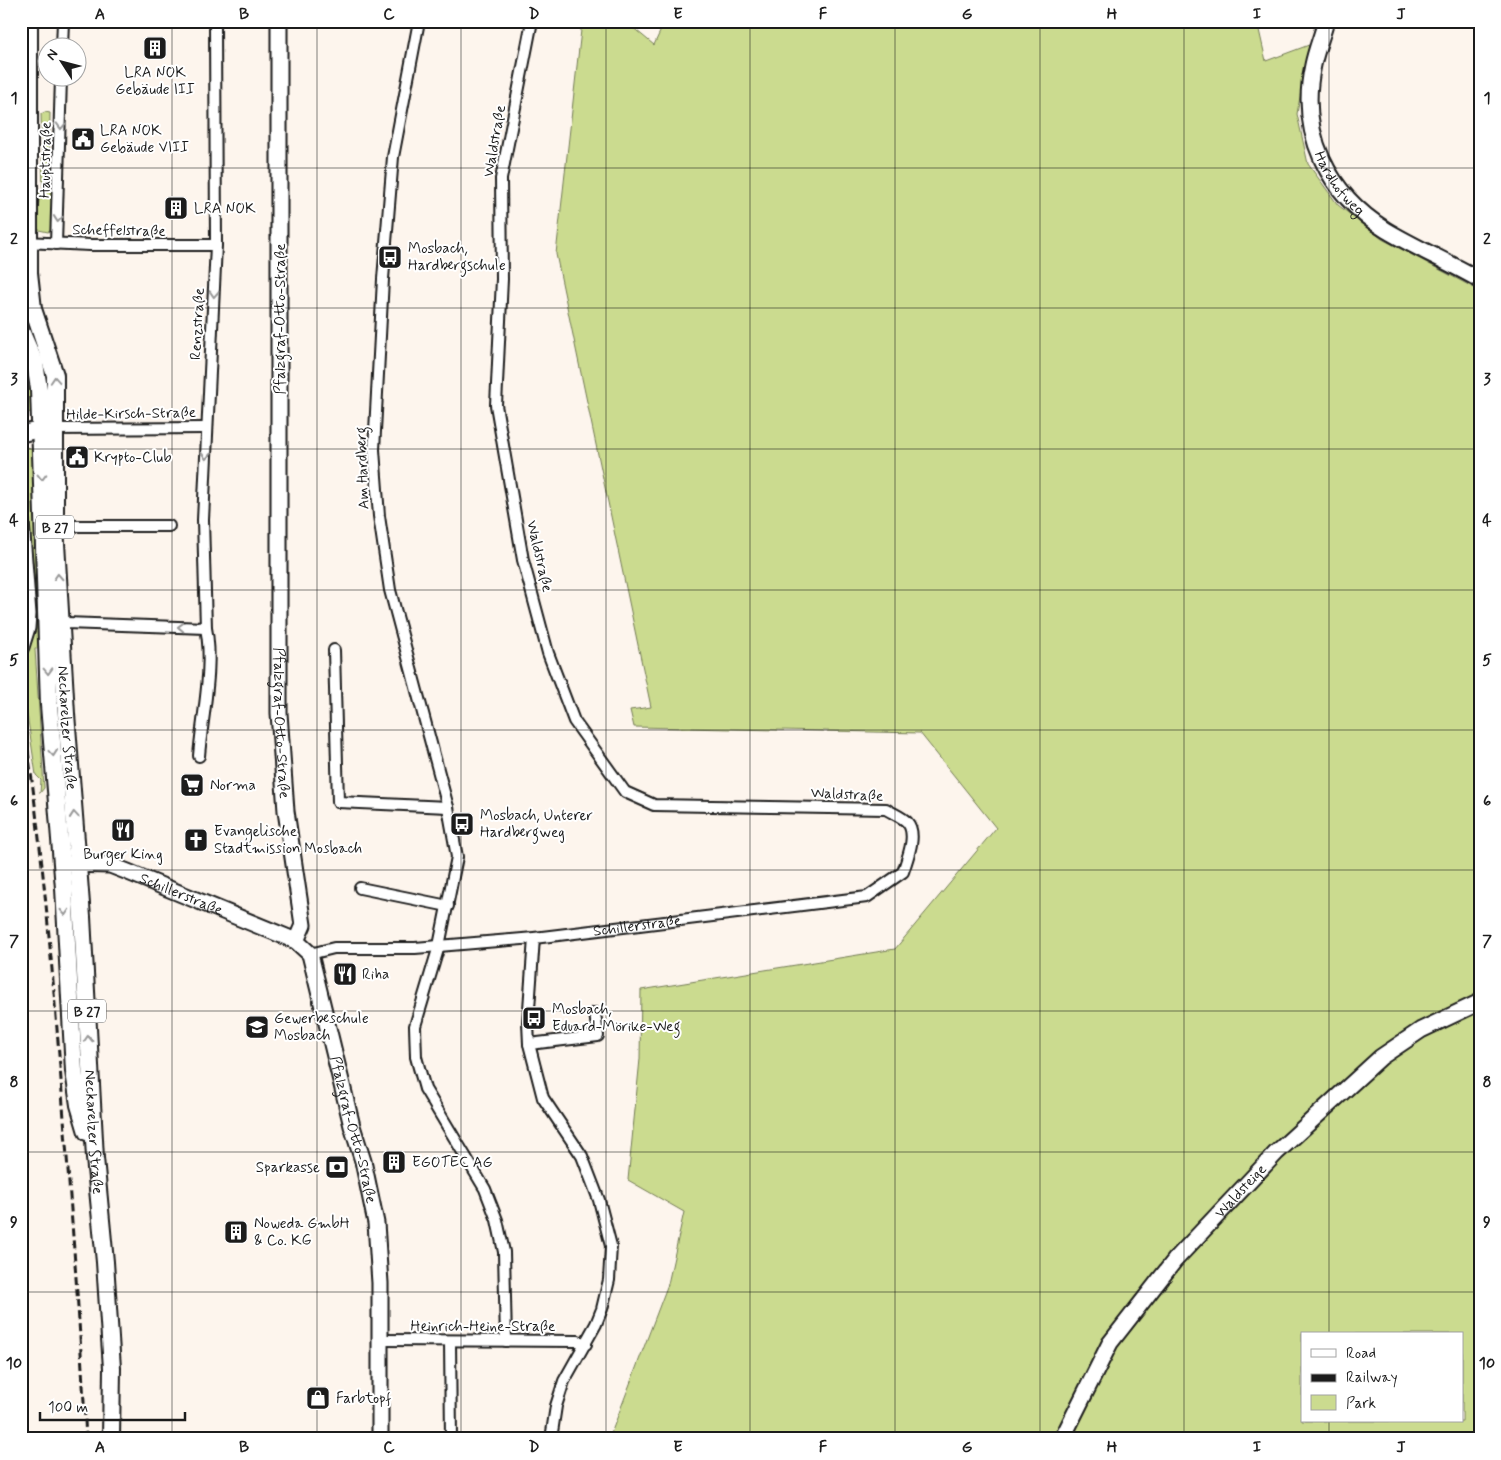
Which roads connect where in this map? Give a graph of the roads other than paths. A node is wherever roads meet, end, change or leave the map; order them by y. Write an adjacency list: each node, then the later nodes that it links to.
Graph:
1 (29, 21): 10 (main road, Neckarelzer Straße / B 27)
2 (63, 21): 8 (street)
3 (215, 21): 12 (street, Renzstraße)
4 (279, 21): 33 (street, Pfalzgraf-Otto-Straße)
5 (419, 21): 27 (street, Am Hardberg)
6 (532, 21): 28 (street, Waldstraße)
7 (1326, 21): 13 (street, Hardhofweg)
8 (62, 38)
9 (62, 88): 11 (street, Hauptstraße, one-way to 11)
10 (25, 242): 11 (street, Scheffelstraße); 16 (main road, Neckarelzer Straße / B 27, one-way to 10)
11 (56, 244): 12 (street, Scheffelstraße)
12 (216, 245): 15 (street, Renzstraße, one-way to 15)
13 (1480, 280)
14 (21, 331): 16 (main road, B 27)
15 (207, 428): 16 (street, Hilde-Kirsch-Straße); 22 (street, Renzstraße, one-way to 22)
16 (58, 429): 17 (street); 19 (main road, Neckarelzer Straße / B 27); 23 (main road, B 27, one-way to 23)
17 (21, 434)
18 (21, 521): 24 (street)
19 (55, 526): 20 (street); 21 (main road, Neckarelzer Straße / B 27, one-way to 19)
20 (169, 526)
21 (60, 626): 22 (street, one-way to 21); 23 (street); 29 (main road, Neckarelzer Straße / B 27, one-way to 21)
22 (206, 628): 26 (street, Renzstraße)
23 (46, 637): 29 (main road, B 27, one-way to 29)
24 (21, 647)
25 (334, 650): 27 (street)
26 (199, 756)
27 (448, 807): 31 (street, Am Hardberg)
28 (907, 822): 32 (street, Schillerstraße)
29 (70, 864): 33 (street, Schillerstraße); 43 (main road, Neckarelzer Straße / B 27)
30 (360, 888): 31 (street)
31 (448, 906): 34 (street, Am Hardberg)
32 (534, 938): 34 (street, Schillerstraße); 38 (street)
33 (296, 941): 35 (street)
34 (439, 946): 35 (street, Schillerstraße); 41 (street, Am Hardberg)
35 (310, 954): 39 (street, Pfalzgraf-Otto-Straße)
36 (1480, 1002): 47 (street, Waldsteige)
37 (595, 1013): 38 (street)
38 (529, 1044): 42 (street)
39 (380, 1340): 40 (street, Heinrich-Heine-Straße); 44 (street, Pfalzgraf-Otto-Straße)
40 (450, 1341): 41 (street, Heinrich-Heine-Straße); 45 (street)
41 (506, 1341): 42 (street, Heinrich-Heine-Straße)
42 (586, 1344): 46 (street)
43 (111, 1439)
44 (380, 1439)
45 (451, 1439)
46 (550, 1439)
47 (1062, 1439)

